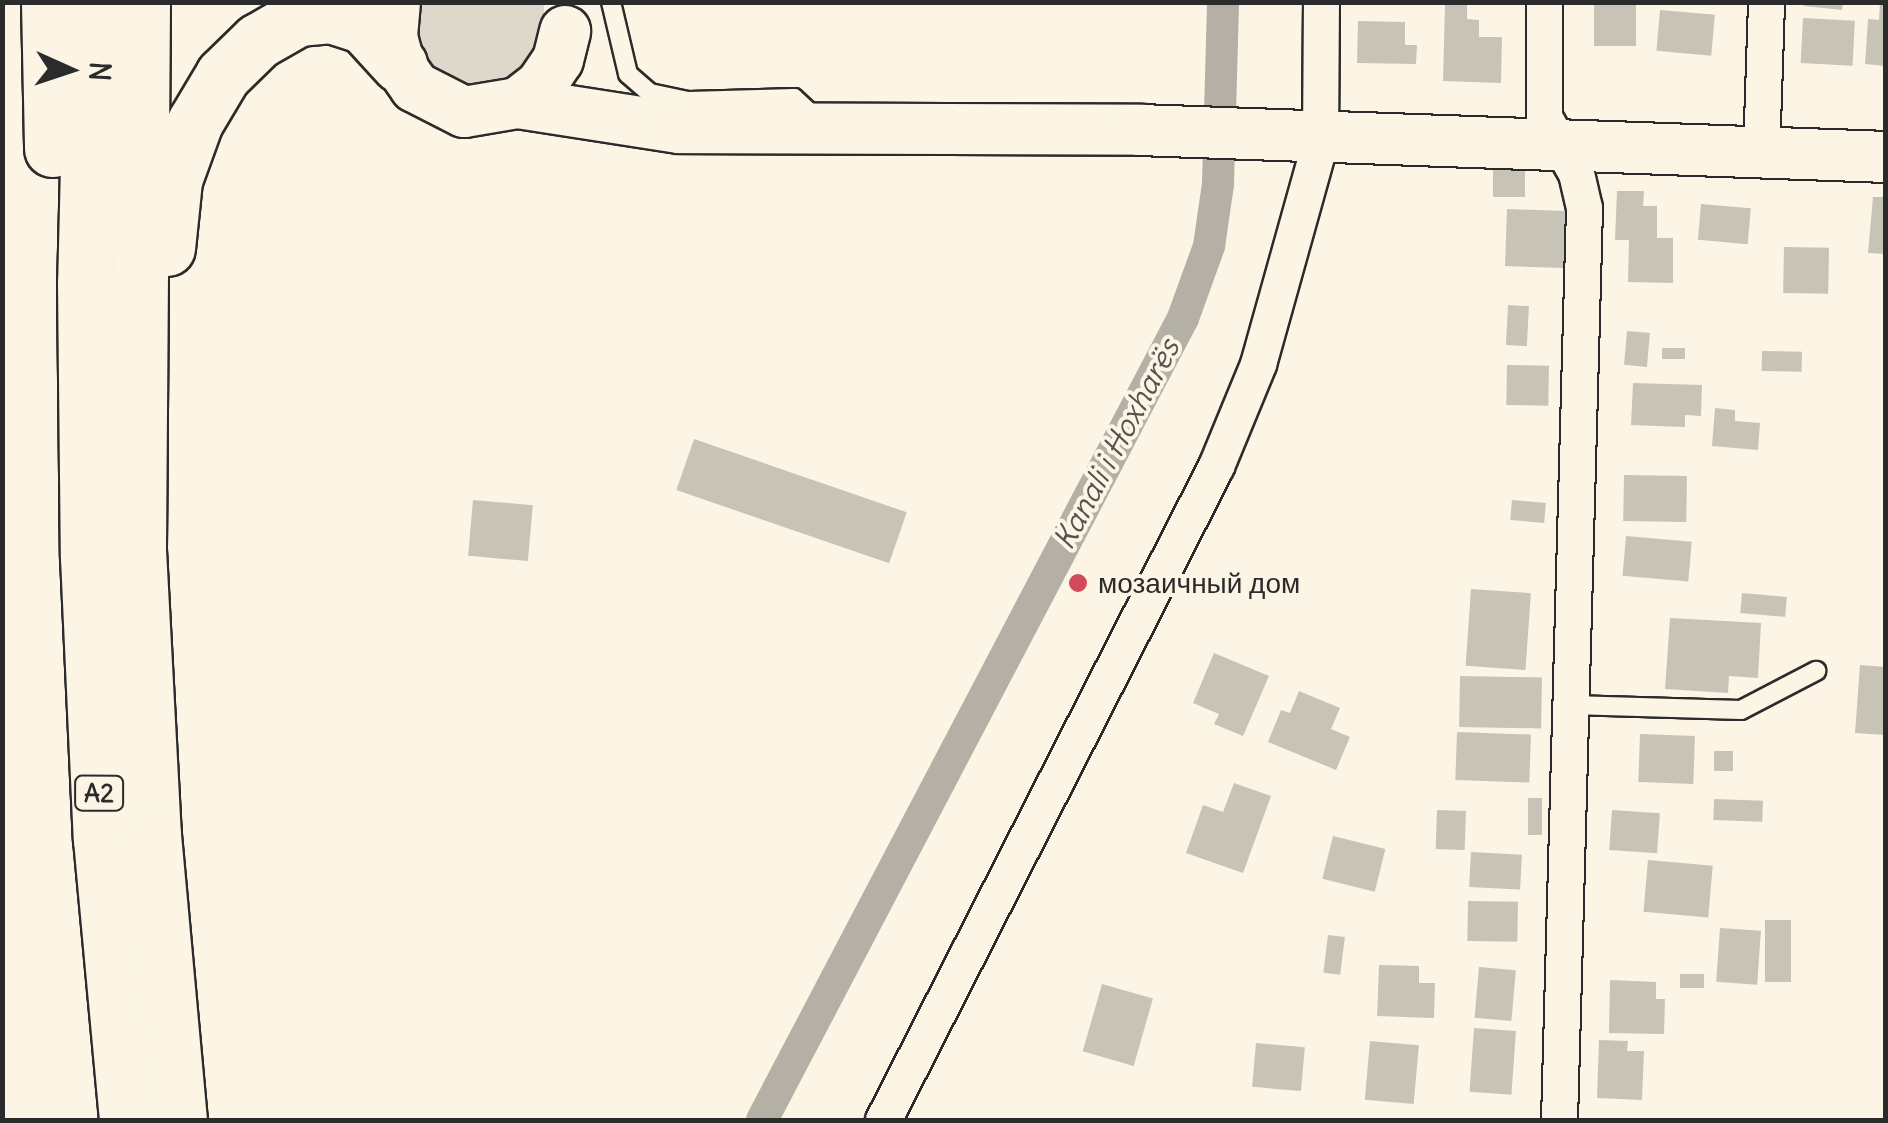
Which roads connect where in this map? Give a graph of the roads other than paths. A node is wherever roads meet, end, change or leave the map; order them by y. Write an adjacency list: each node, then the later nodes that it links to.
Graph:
1 (48, 2): 18 (highway)
2 (92, 2): 18 (highway, A2)
3 (142, 2): 19 (highway, A2)
4 (395, 2): 10 (street)
5 (611, 2): 13 (lane)
6 (1321, 2): 14 (street)
7 (1544, 2): 15 (street)
8 (1766, 2): 16 (street)
9 (566, 12): 11 (street); 12 (street)
10 (400, 64): 11 (street); 19 (highway)
11 (518, 103): 12 (street)
12 (614, 120): 13 (street)
13 (826, 129): 14 (street)
14 (1301, 141): 15 (street); 24 (street)
15 (1564, 148): 16 (street); 21 (street)
16 (1761, 154): 17 (street)
17 (1886, 157)
18 (86, 464): 22 (highway, A2)
19 (138, 550): 23 (highway, A2)
20 (1816, 671): 21 (lane)
21 (1571, 705): 25 (street)
22 (127, 1120)
23 (179, 1120)
24 (883, 1120)
25 (1559, 1120)

